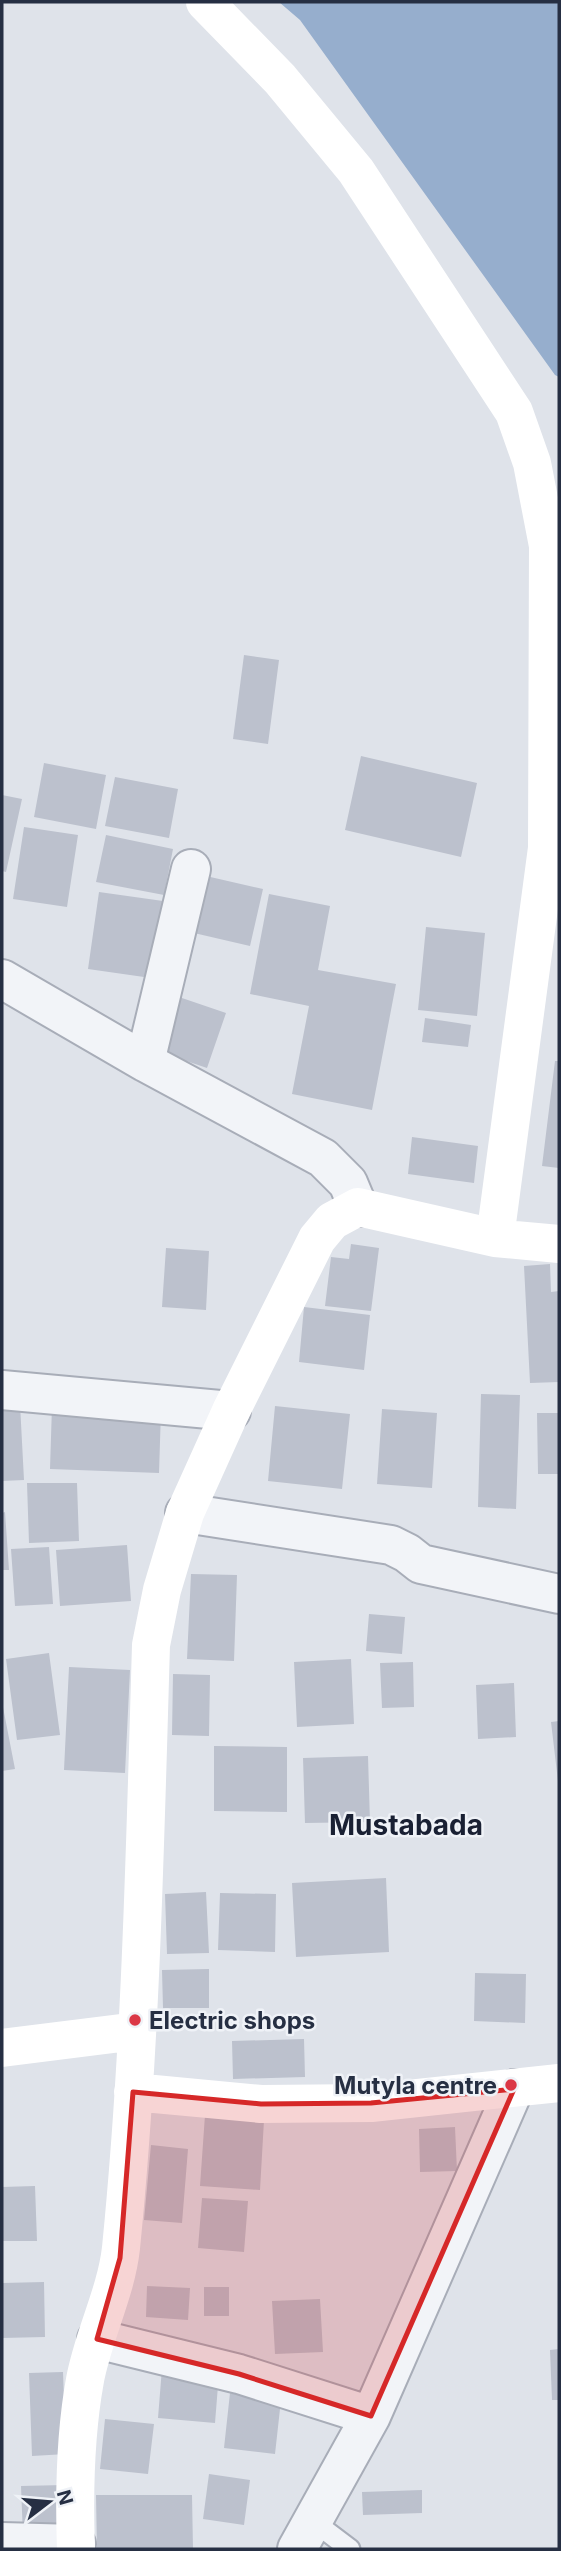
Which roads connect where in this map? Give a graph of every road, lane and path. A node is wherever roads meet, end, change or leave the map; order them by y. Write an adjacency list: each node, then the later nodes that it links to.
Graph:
1 (205, 2): 6 (street)
2 (191, 869): 4 (street)
3 (2, 979): 4 (street)
4 (145, 1062): 5 (street)
5 (358, 1207): 6 (street); 9 (street)
6 (495, 1238): 7 (street)
7 (559, 1244)
8 (2, 1390): 9 (street)
9 (231, 1410): 10 (street)
10 (185, 1513): 11 (street); 12 (street)
11 (559, 1594)
12 (137, 2031): 13 (street); 16 (street)
13 (2, 2048)
14 (559, 2083): 15 (street)
15 (514, 2089): 16 (street); 18 (street)
16 (133, 2092): 17 (street)
17 (97, 2339): 18 (street); 21 (street)
18 (371, 2416): 19 (street)
19 (305, 2535): 22 (lane)
20 (2, 2542): 21 (street)
21 (76, 2546)
22 (350, 2549)

